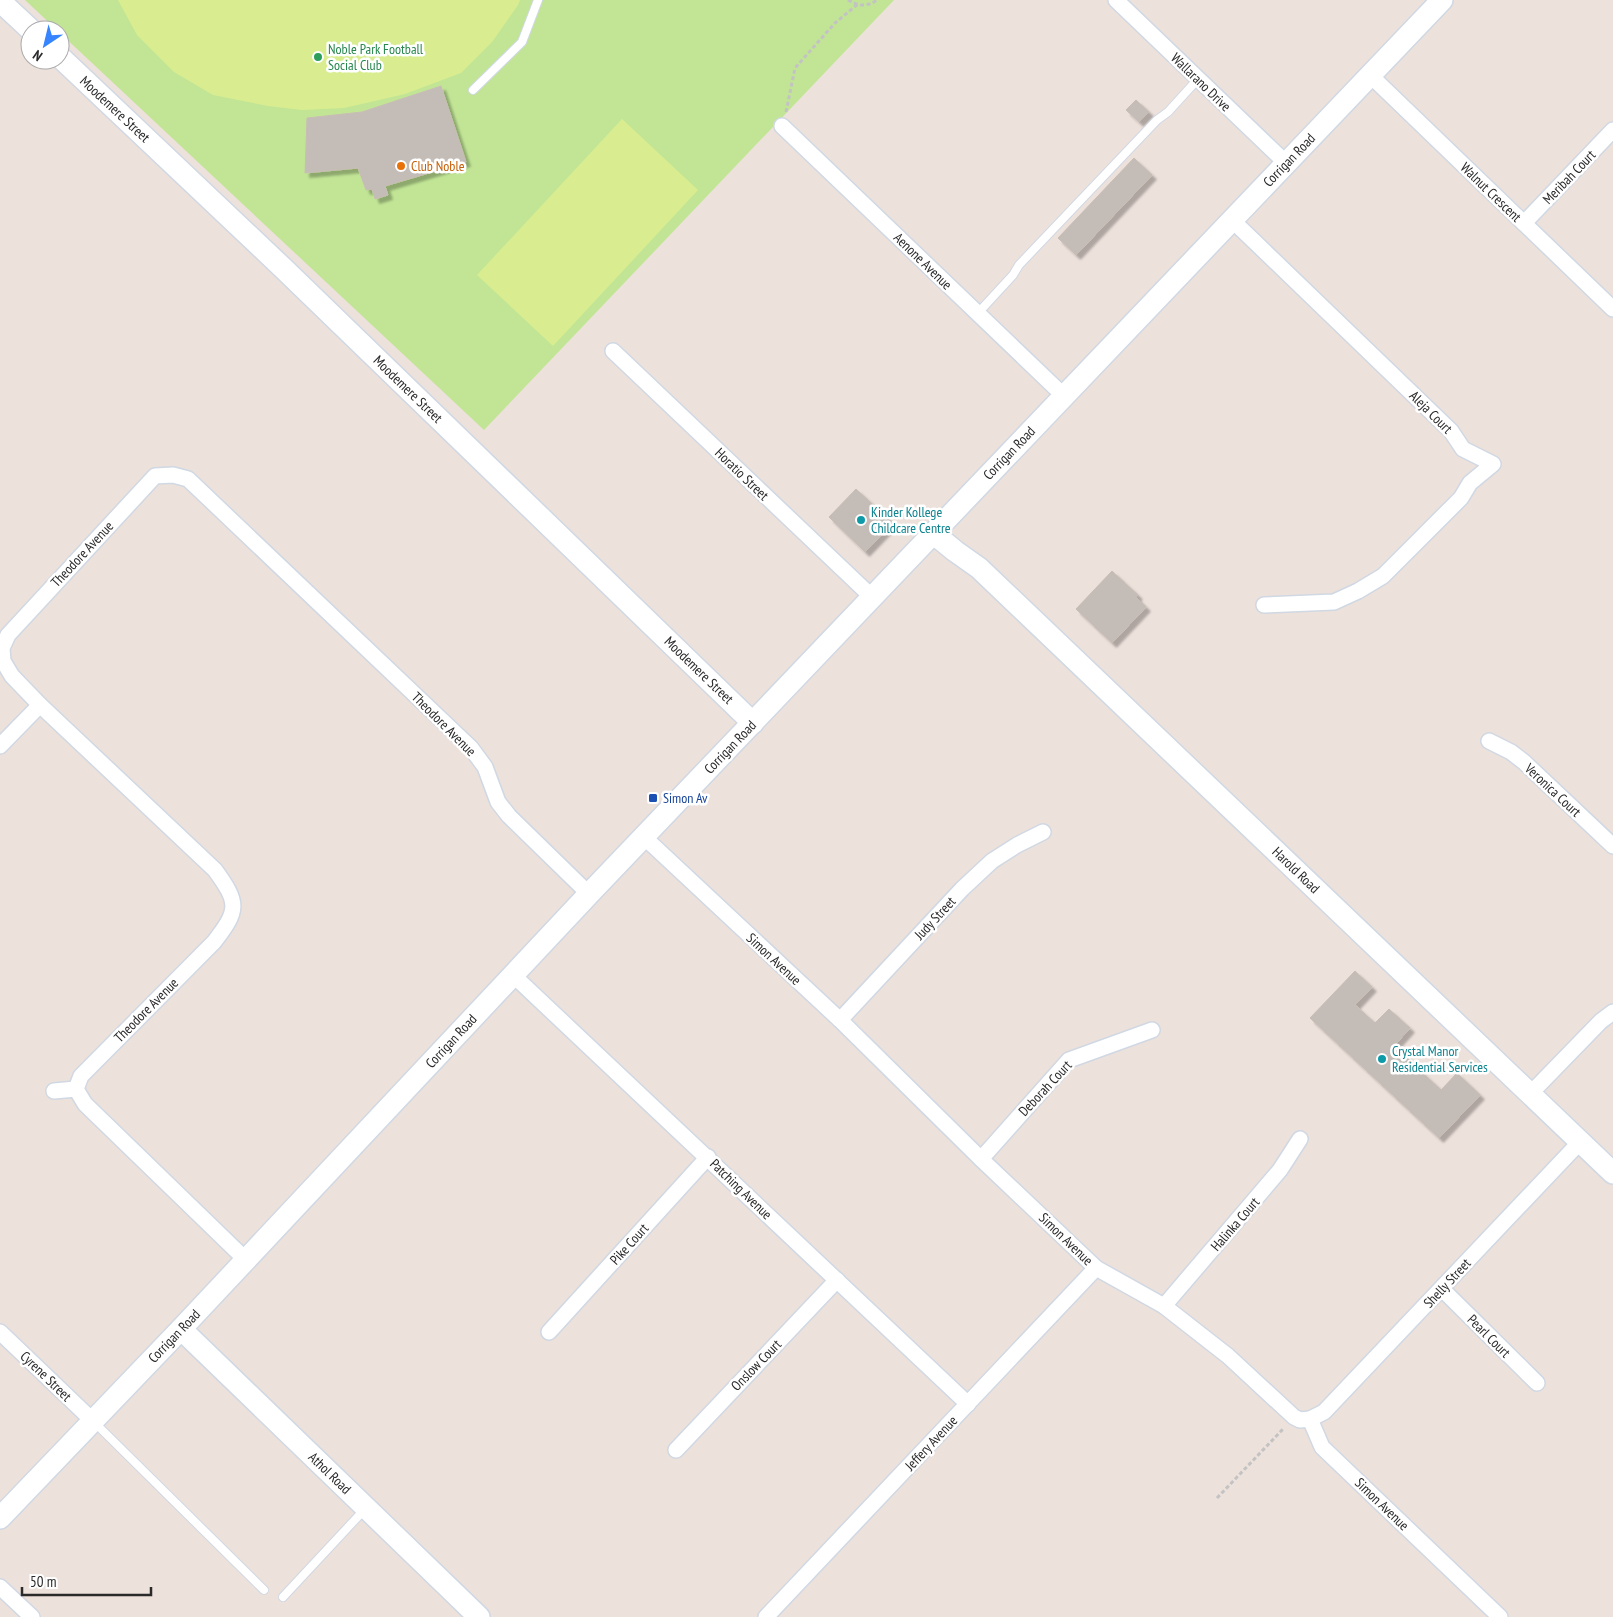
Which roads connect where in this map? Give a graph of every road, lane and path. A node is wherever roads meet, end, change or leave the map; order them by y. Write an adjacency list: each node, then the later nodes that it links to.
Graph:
1 (538, 0): 12 (lane)
2 (848, 0): 7 (path)
3 (877, 0): 7 (path)
4 (1116, 0): 11 (street, Wallarano Drive)
5 (1442, 0): 10 (main road, Corrigan Road)
6 (0, 1): 8 (main road)
7 (858, 4): 13 (path)
8 (20, 20)
9 (70, 66): 26 (main road, Moodemere Street)
10 (1370, 75): 15 (main road, Corrigan Road); 17 (street, Walnut Crescent)
11 (1198, 78): 15 (street, Wallarano Drive); 19 (lane)
12 (473, 90)
13 (782, 126): 19 (street, Aenone Avenue)
14 (1613, 130): 17 (street, Meribah Court)
15 (1286, 163): 16 (main road, Corrigan Road)
16 (1232, 220): 21 (main road, Corrigan Road); 24 (street, Aleja Court)
17 (1524, 223): 18 (street, Walnut Crescent)
18 (1613, 308)
19 (978, 313): 21 (street, Aenone Avenue)
20 (613, 351): 23 (street, Horatio Street)
21 (1064, 396): 22 (main road, Corrigan Road)
22 (938, 528): 23 (main road, Corrigan Road); 39 (main road, Harold Road)
23 (872, 598): 26 (main road, Corrigan Road)
24 (1264, 605)
25 (40, 705): 28 (street); 32 (street, Theodore Avenue); 37 (street, Theodore Avenue)
26 (753, 723): 30 (main road, Corrigan Road)
27 (1489, 741): 31 (street, Veronica Court)
28 (0, 746)
29 (1043, 832): 35 (street, Judy Street)
30 (644, 837): 32 (main road, Corrigan Road); 35 (street, Simon Avenue)
31 (1613, 846)
32 (589, 894): 33 (main road, Corrigan Road)
33 (513, 975): 42 (street, Patching Avenue); 45 (main road, Corrigan Road)
34 (1613, 1012): 39 (street)
35 (840, 1020): 43 (street, Simon Avenue)
36 (1152, 1030): 43 (street, Deborah Court)
37 (76, 1089): 38 (street); 45 (street)
38 (54, 1091)
39 (1530, 1093): 41 (main road, Harold Road)
40 (1300, 1139): 49 (street, Halinka Court)
41 (1580, 1142): 44 (main road, Harold Road); 48 (street, Shelly Street)
42 (708, 1157): 47 (street, Patching Avenue); 52 (street, Pike Court)
43 (981, 1159): 46 (street, Simon Avenue)
44 (1613, 1172)
45 (245, 1260): 50 (main road, Corrigan Road)
46 (1096, 1268): 49 (street, Simon Avenue); 54 (street, Jeffery Avenue)
47 (837, 1280): 54 (street, Patching Avenue); 58 (street, Onslow Court)
48 (1442, 1289): 53 (street, Pearl Court); 56 (street, Shelly Street)
49 (1164, 1306): 55 (street, Simon Avenue)
50 (180, 1329): 57 (main road, Corrigan Road); 60 (main road, Athol Road)
51 (0, 1332): 57 (street, Cyrene Street)
52 (549, 1332)
53 (1537, 1383)
54 (968, 1404): 67 (street, Jeffery Avenue)
55 (1294, 1417): 56 (street); 59 (path)
56 (1310, 1420): 68 (street, Simon Avenue)
57 (93, 1421): 61 (main road, Corrigan Road); 63 (lane)
58 (676, 1450)
59 (1217, 1498)
60 (366, 1508): 64 (lane); 66 (main road, Athol Road)
61 (0, 1518)
62 (0, 1587): 65 (street)
63 (264, 1590)
64 (283, 1597)
65 (32, 1617)
66 (479, 1617)
67 (766, 1617)
68 (1500, 1617)

